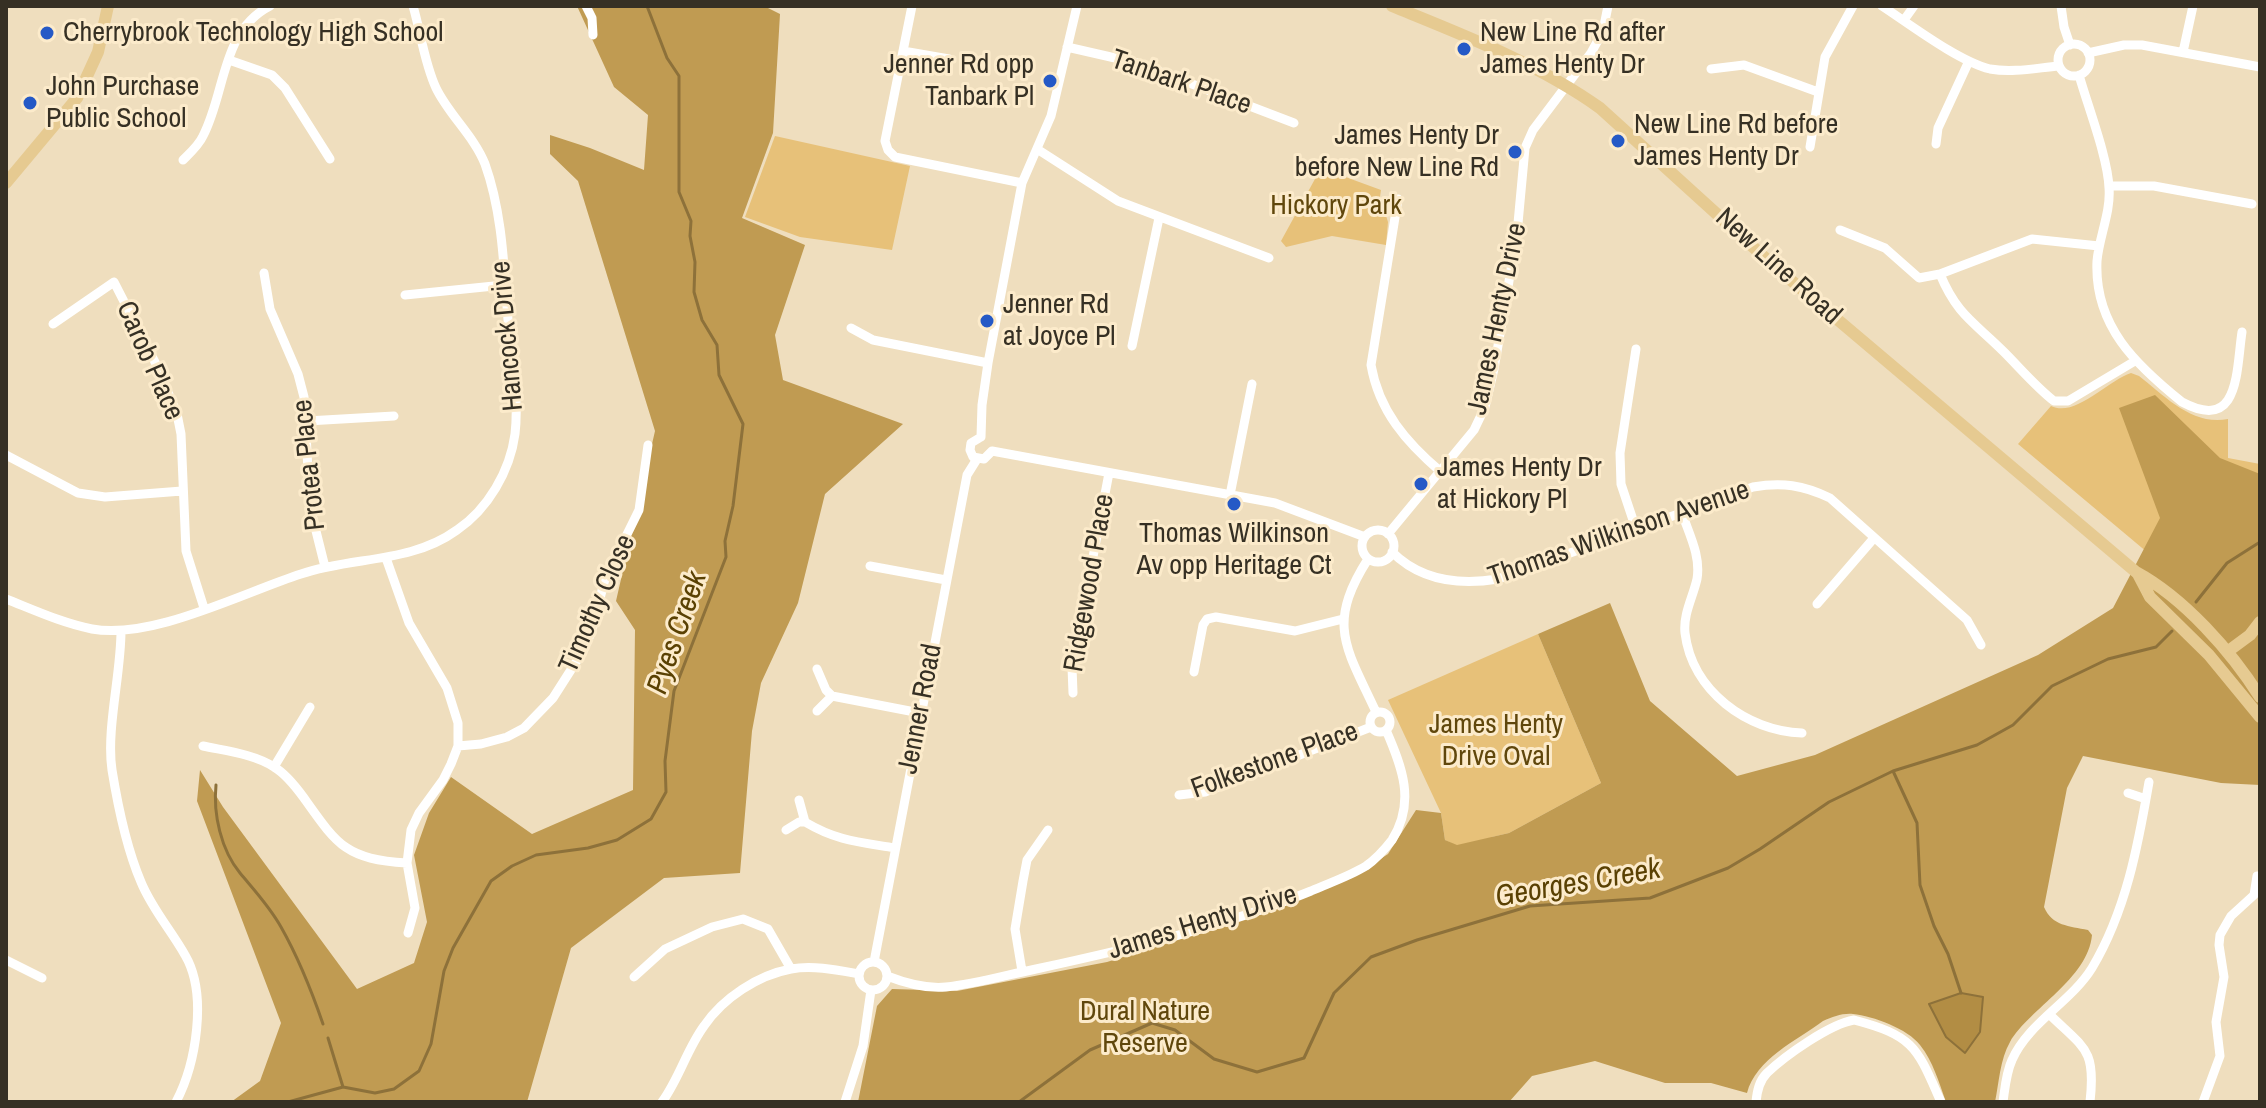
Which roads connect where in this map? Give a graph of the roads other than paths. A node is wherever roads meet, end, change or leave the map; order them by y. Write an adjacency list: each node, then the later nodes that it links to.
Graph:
1 (108, 6): 36 (main road)
2 (270, 6): 22 (street)
3 (413, 6): 47 (street, Hancock Drive)
4 (586, 6): 15 (street)
5 (912, 6): 18 (street)
6 (1077, 6): 17 (street)
7 (1392, 6): 28 (main road, New Line Road)
8 (1608, 6): 28 (street, James Henty Drive)
9 (1853, 6): 29 (street)
10 (1882, 6): 14 (street)
11 (1914, 6): 14 (street)
12 (2061, 6): 16 (street)
13 (2193, 6): 19 (street)
14 (1904, 20): 23 (street)
15 (593, 35)
16 (2070, 45): 20 (street); 24 (street)
17 (1067, 47): 30 (street, Tanbark Place); 33 (street)
18 (903, 51): 21 (street); 37 (street)
19 (2183, 52): 20 (street); 25 (street)
20 (2088, 53): 27 (street)
21 (949, 59)
22 (229, 60): 34 (street); 35 (street)
23 (1969, 61): 24 (street); 31 (street)
24 (2059, 66): 27 (street)
25 (2260, 67)
26 (1711, 69): 29 (street)
27 (2079, 75): 38 (street)
28 (1567, 86): 64 (street, James Henty Drive); 78 (main road, New Line Road)
29 (1818, 92): 32 (street)
30 (1294, 123)
31 (1936, 144)
32 (1810, 147)
33 (1037, 149): 37 (street); 41 (street)
34 (330, 159)
35 (183, 160)
36 (6, 183)
37 (1022, 183): 55 (street)
38 (2109, 186): 40 (street); 43 (street)
39 (1398, 199): 64 (street)
40 (2252, 204)
41 (1159, 218): 44 (street); 52 (street)
42 (1840, 230): 46 (street)
43 (2099, 246): 46 (street); 54 (street)
44 (1269, 258)
45 (264, 273): 58 (street, Protea Place)
46 (1940, 274): 54 (street)
47 (504, 285): 48 (street); 74 (street, Hancock Drive)
48 (405, 295)
49 (53, 324): 66 (street, Carob Place)
50 (851, 328): 55 (street)
51 (2242, 332): 54 (street)
52 (1132, 346)
53 (1636, 349): 69 (street)
54 (2135, 361)
55 (988, 363): 59 (street)
56 (1252, 384): 67 (street)
57 (394, 416): 58 (street)
58 (307, 421): 77 (street, Protea Place)
59 (981, 437): 61 (street); 63 (street)
60 (648, 445): 104 (street, Timothy Close)
61 (992, 451): 63 (street); 65 (street)
62 (6, 455): 66 (street)
63 (977, 459): 79 (street, Jenner Road)
64 (1441, 472): 70 (street, James Henty Drive)
65 (1109, 473): 67 (street); 91 (street, Ridgewood Place)
66 (182, 491): 83 (street, Carob Place)
67 (1230, 495): 71 (street)
68 (1682, 513): 69 (street, Thomas Wilkinson Avenue); 72 (street, Thomas Wilkinson Avenue); 102 (street)
69 (1636, 529): 73 (street, Thomas Wilkinson Avenue)
70 (1388, 534): 71 (street); 73 (street)
71 (1365, 537): 75 (street)
72 (1874, 538): 82 (street); 87 (street, Thomas Wilkinson Avenue)
73 (1392, 552): 75 (street)
74 (386, 558): 77 (street, Hancock Drive); 104 (street)
75 (1368, 559): 84 (street)
76 (870, 566): 79 (street)
77 (325, 567): 83 (street, Hancock Drive)
78 (2136, 572): 80 (main road, New Line Road); 88 (main road, New Line Road)
79 (946, 580): 98 (street, Jenner Road)
80 (2147, 591): 88 (main road); 92 (main road, New Line Road)
81 (6, 599): 86 (street, Hancock Drive)
82 (1817, 604)
83 (204, 608): 86 (street, Hancock Drive)
84 (1343, 619): 90 (street); 97 (street)
85 (2260, 622): 88 (main road)
86 (121, 631): 129 (street)
87 (1981, 645)
88 (2227, 652): 92 (main road); 94 (main road, New Line Road)
89 (817, 669): 93 (street)
90 (1194, 672)
91 (1073, 693)
92 (2243, 694): 99 (main road, New Line Road)
93 (832, 696): 96 (street); 98 (street)
94 (2260, 697)
95 (310, 707): 105 (street)
96 (817, 711)
97 (1376, 712): 100 (street); 101 (street)
98 (920, 713): 114 (street, Jenner Road)
99 (2260, 717)
100 (1371, 727): 101 (street); 108 (street, Folkestone Place)
101 (1386, 730): 122 (street, James Henty Drive)
102 (1802, 733)
103 (203, 746): 105 (street)
104 (458, 746): 115 (street)
105 (274, 767): 115 (street)
106 (2149, 782): 109 (street)
107 (2128, 793): 109 (street)
108 (1179, 795)
109 (2146, 799): 128 (street)
110 (799, 800): 111 (street)
111 (805, 822): 112 (street); 114 (street)
112 (786, 830)
113 (1048, 830): 122 (street)
114 (895, 848): 120 (street, Jenner Road)
115 (407, 863): 118 (street)
116 (2257, 876): 117 (street)
117 (2257, 898): 136 (street)
118 (408, 933)
119 (6, 960): 126 (street)
120 (874, 962): 123 (street); 124 (street)
121 (791, 969): 123 (street); 125 (street); 130 (street)
122 (1022, 971): 124 (street, James Henty Drive)
123 (859, 974): 127 (street)
124 (887, 976): 127 (street)
125 (634, 977)
126 (42, 978)
127 (871, 990): 131 (street)
128 (2049, 1014): 134 (street); 135 (street)
129 (176, 1102)
130 (662, 1102)
131 (845, 1102)
132 (1756, 1102): 133 (street)
133 (1941, 1102)
134 (2003, 1102)
135 (2090, 1102)
136 (2203, 1102)

